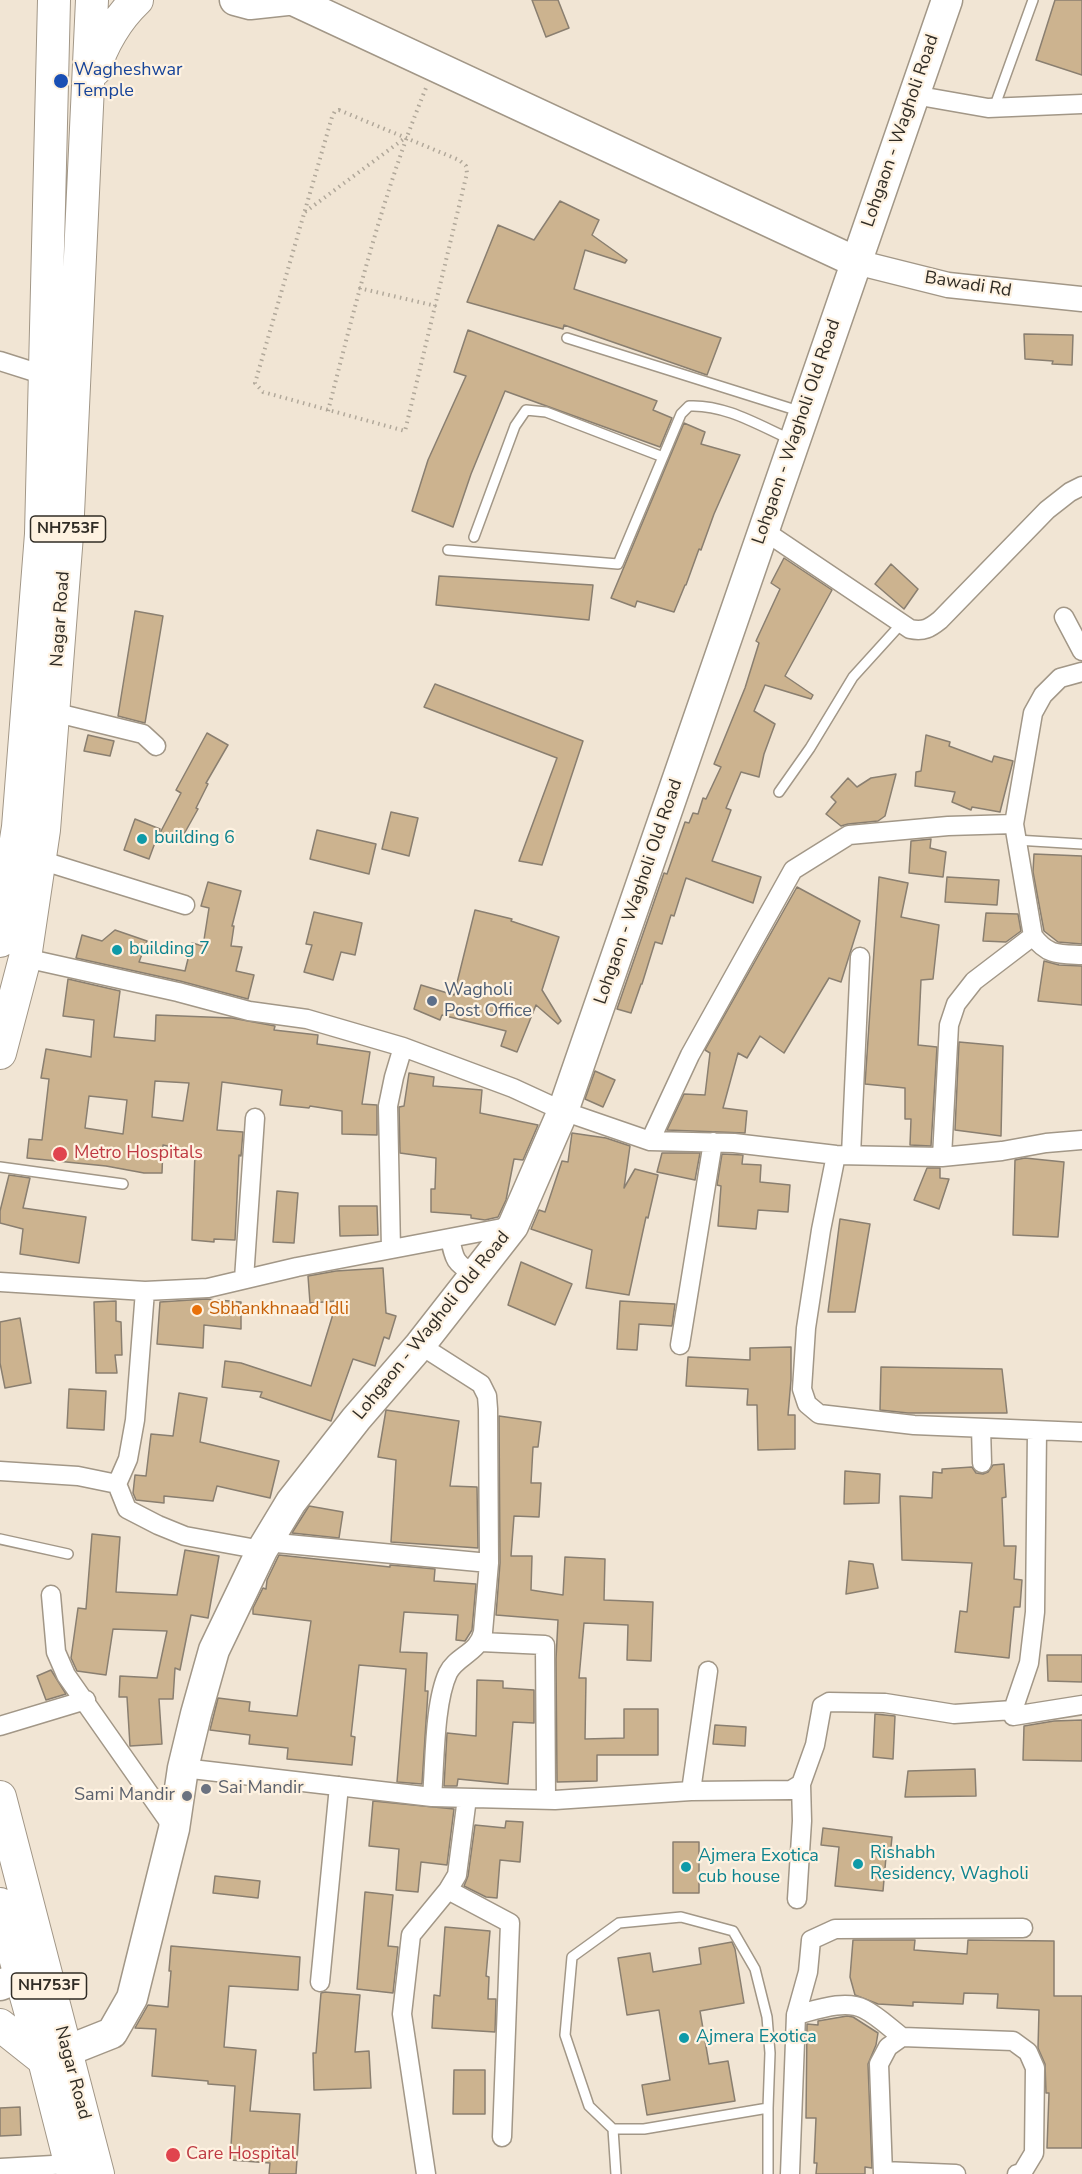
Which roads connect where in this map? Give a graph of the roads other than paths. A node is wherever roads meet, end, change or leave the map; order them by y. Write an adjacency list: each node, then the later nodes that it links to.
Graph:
1 (54, 0): 17 (highway, Nagar Road / NH753F)
2 (92, 0): 12 (highway, Nagar Road / NH753F)
3 (137, 0): 12 (highway)
4 (235, 0): 5 (main road)
5 (287, 0)
6 (293, 0): 13 (main road)
7 (947, 0): 9 (main road, Lohgaon - Wagholi Road)
8 (1033, 0): 11 (lane)
9 (914, 95): 11 (street); 13 (main road, Lohgaon - Wagholi Road)
10 (1082, 104): 11 (street)
11 (994, 108)
12 (86, 109): 29 (highway, Nagar Road / NH753F)
13 (856, 262): 14 (street, Bawadi Rd); 18 (main road, Lohgaon - Wagholi Old Road)
14 (1082, 299)
15 (567, 338): 18 (lane)
16 (0, 361): 17 (street)
17 (44, 375): 37 (highway, Nagar Road / NH753F)
18 (804, 413): 19 (main road, Lohgaon - Wagholi Old Road)
19 (794, 441): 20 (lane); 22 (main road, Lohgaon - Wagholi Old Road)
20 (663, 457): 23 (lane); 24 (lane)
21 (1082, 486): 26 (street)
22 (763, 530): 26 (street); 42 (main road, Lohgaon - Wagholi Old Road)
23 (474, 537)
24 (448, 550)
25 (1064, 617): 27 (street)
26 (902, 623): 31 (lane)
27 (1082, 651)
28 (1082, 672): 32 (street)
29 (53, 712): 30 (street); 34 (highway, Nagar Road / NH753F)
30 (156, 746)
31 (779, 792)
32 (1015, 832): 33 (lane); 36 (street); 45 (street)
33 (1082, 844)
34 (40, 860): 35 (street); 37 (highway, Nagar Road / NH753F)
35 (185, 905)
36 (1033, 936): 38 (street); 48 (street)
37 (12, 950): 40 (street); 41 (highway, Nagar Road / NH753F)
38 (1082, 955)
39 (860, 957): 47 (street)
40 (403, 1047): 42 (street); 53 (street)
41 (0, 1053)
42 (563, 1110): 45 (street); 51 (main road, Lohgaon - Wagholi Old Road)
43 (255, 1118): 55 (street)
44 (1082, 1140): 48 (street)
45 (650, 1141): 46 (street)
46 (713, 1142): 47 (street); 59 (street)
47 (843, 1155): 48 (street); 60 (street)
48 (942, 1157)
49 (0, 1167): 50 (lane)
50 (123, 1184)
51 (513, 1226): 52 (street); 54 (main road, Lohgaon - Wagholi Old Road)
52 (450, 1238): 53 (street); 54 (street)
53 (391, 1249): 55 (street)
54 (475, 1274): 58 (main road, Lohgaon - Wagholi Old Road)
55 (244, 1279): 57 (street)
56 (0, 1282): 57 (street)
57 (145, 1291): 65 (street)
58 (420, 1345): 67 (main road, Lohgaon - Wagholi Old Road); 69 (street)
59 (680, 1345)
60 (981, 1428): 61 (street); 63 (street)
61 (1037, 1431): 62 (street); 75 (street)
62 (1082, 1432)
63 (982, 1463)
64 (0, 1471): 65 (street)
65 (117, 1484): 67 (street)
66 (0, 1539): 68 (lane)
67 (264, 1546): 69 (street); 77 (main road, Lohgaon - Wagholi Old Road)
68 (68, 1554)
69 (489, 1563): 71 (street)
70 (51, 1595): 73 (street)
71 (481, 1642): 82 (street); 84 (street)
72 (708, 1671): 80 (street)
73 (86, 1700): 76 (street); 85 (street)
74 (1082, 1705): 75 (street)
75 (1013, 1710): 78 (street)
76 (0, 1726)
77 (183, 1768): 79 (street); 85 (main road, Lohgaon - Wagholi Old Road)
78 (801, 1784): 80 (street); 87 (street)
79 (339, 1786): 82 (street); 91 (street)
80 (692, 1791): 84 (street)
81 (0, 1797): 90 (highway, Nagar Road / NH753F)
82 (432, 1797): 83 (street)
83 (467, 1798): 84 (street); 86 (street)
84 (546, 1799)
85 (174, 1829): 95 (main road, Lohgaon - Wagholi Old Road)
86 (448, 1890): 98 (street); 102 (street)
87 (797, 1899)
88 (0, 1904): 90 (highway, Nagar Road / NH753F)
89 (1023, 1928): 92 (street)
90 (19, 1965): 95 (highway, Nagar Road / NH753F)
91 (320, 1982)
92 (796, 2015): 94 (street); 105 (street)
93 (0, 2025): 95 (highway)
94 (902, 2037): 101 (street); 107 (street)
95 (55, 2056): 100 (highway, Nagar Road / NH753F)
96 (768, 2108): 97 (lane); 97 (lane); 104 (lane)
97 (613, 2129): 103 (lane)
98 (502, 2137)
99 (0, 2168): 100 (street)
100 (80, 2170)
101 (883, 2172): 106 (street)
102 (426, 2174)
103 (616, 2174)
104 (768, 2174)
105 (789, 2174)
106 (956, 2174)
107 (1017, 2174)

